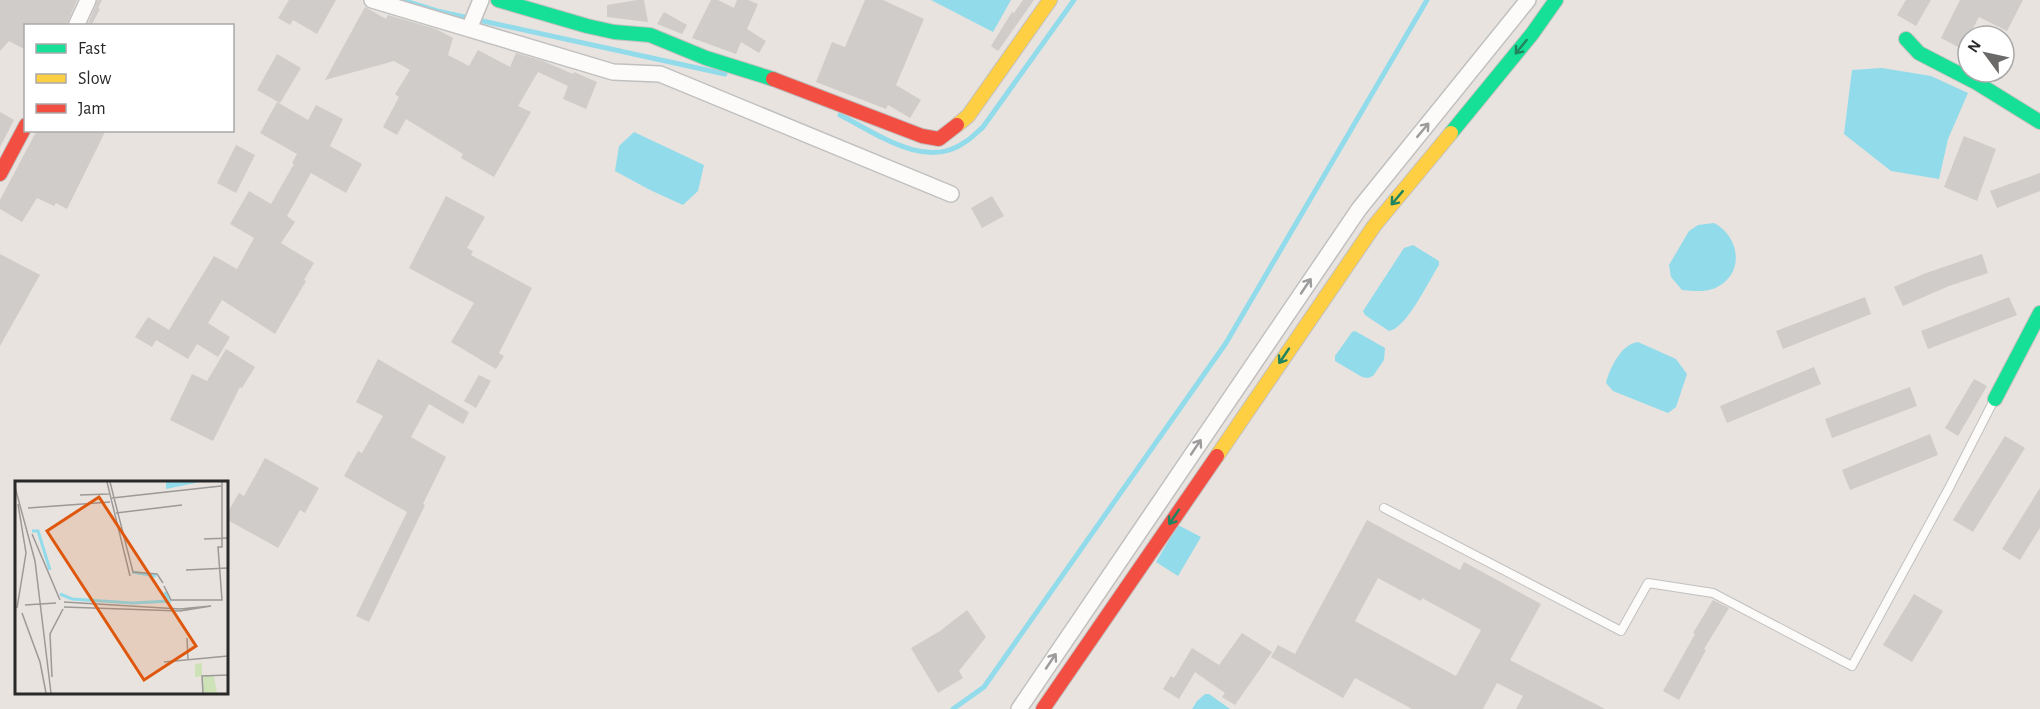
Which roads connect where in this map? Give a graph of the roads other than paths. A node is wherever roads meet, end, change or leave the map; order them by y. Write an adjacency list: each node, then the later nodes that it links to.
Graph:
1 (88, 0): 8 (street)
2 (372, 0): 9 (street)
3 (481, 0): 9 (street)
4 (498, 0): 5 (street)
5 (1050, 0)
6 (1528, 0): 18 (street, one-way to 6)
7 (1556, 0): 19 (street, one-way to 19)
8 (77, 24)
9 (469, 29): 14 (street)
10 (1906, 39): 11 (street)
11 (2040, 122)
12 (24, 129): 13 (street)
13 (0, 174)
14 (951, 194)
15 (2040, 314): 16 (street)
16 (1995, 399): 17 (lane)
17 (1384, 508)
18 (1019, 709)
19 (1043, 709)

